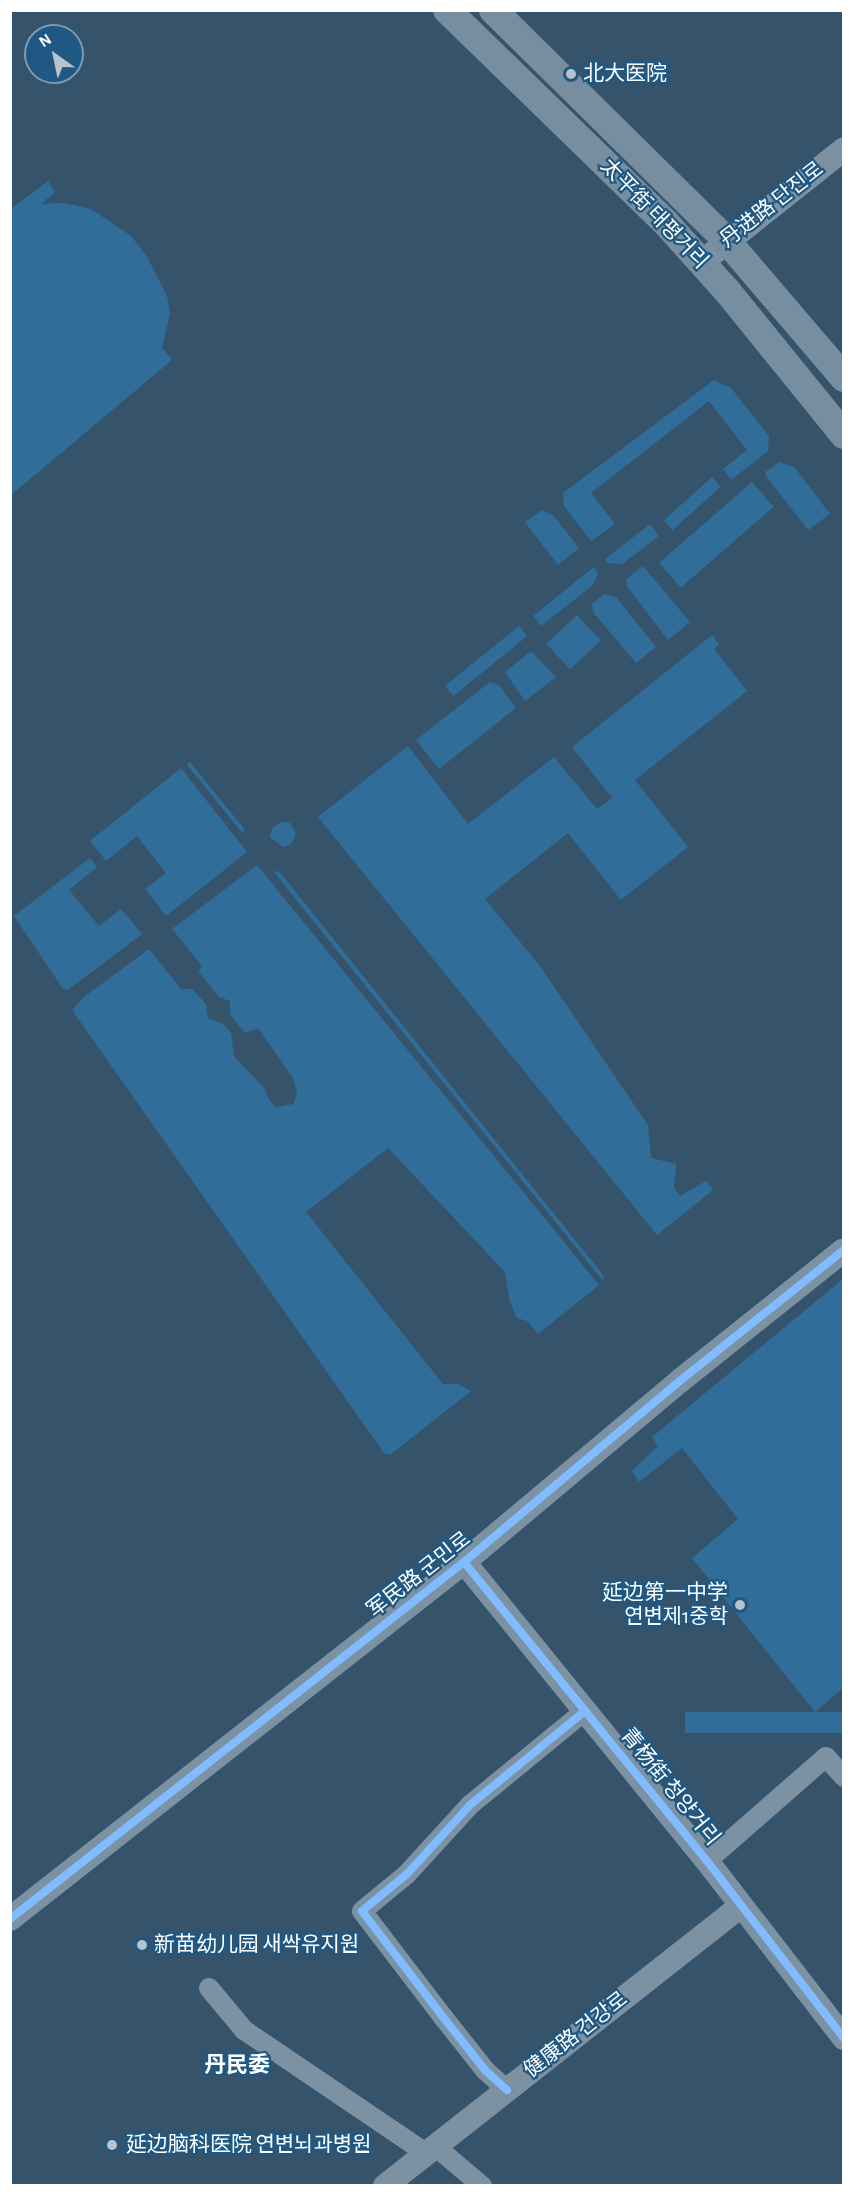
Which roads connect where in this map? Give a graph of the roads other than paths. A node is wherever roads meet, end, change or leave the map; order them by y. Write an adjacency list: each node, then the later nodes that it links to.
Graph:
1 (447, 10): 5 (main road, 太平街 태평거리)
2 (493, 10): 4 (main road, 太平街 태평거리)
3 (843, 149): 4 (street, 丹进路 단진로)
4 (727, 241): 5 (street, 丹进路 단진로); 6 (main road, 太平街 태평거리)
5 (702, 262): 7 (main road, 太平街 태평거리)
6 (843, 378)
7 (843, 435)
8 (843, 1250): 9 (street, 军民路 군민로)
9 (464, 1562): 10 (street, 青杨街 청양거리); 14 (street, 军民路 군민로)
10 (585, 1711): 12 (street, 青杨街 청양거리); 17 (street)
11 (843, 1777): 12 (street)
12 (707, 1861): 13 (street, 青杨街 청양거리)
13 (739, 1907): 16 (street, 青杨街 청양거리); 17 (street, 健康路 건강로)
14 (10, 1920)
15 (208, 1988): 18 (street)
16 (843, 2038)
17 (507, 2090): 18 (street, 健康路 건강로)
18 (431, 2149): 19 (street, 健康路 건강로); 20 (street)
19 (385, 2186)
20 (482, 2186)

